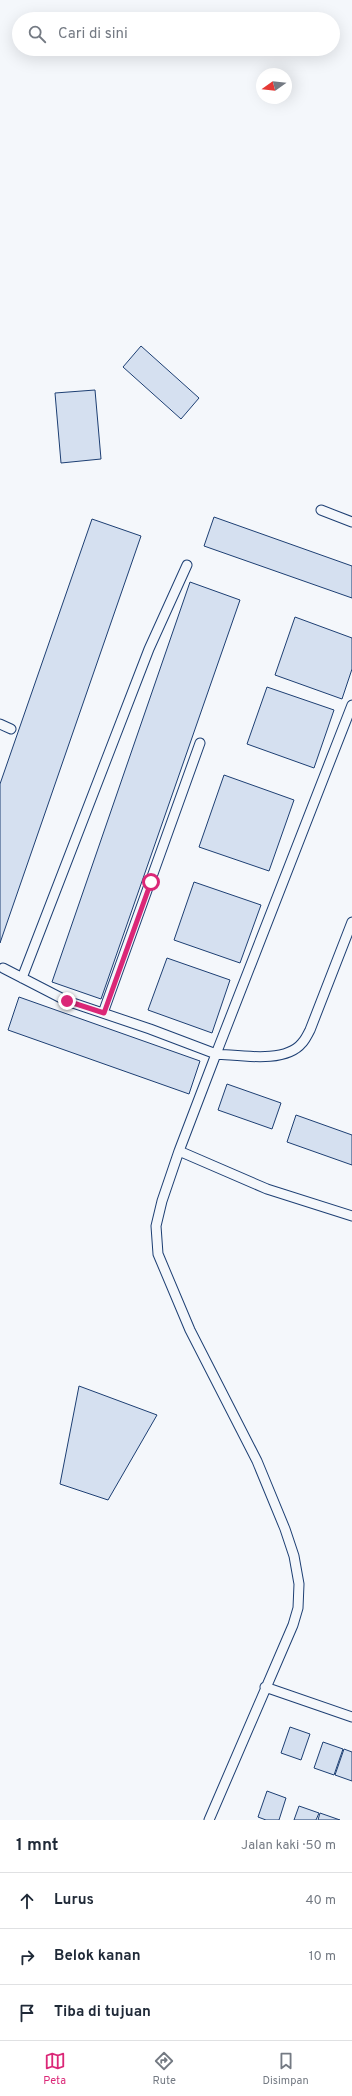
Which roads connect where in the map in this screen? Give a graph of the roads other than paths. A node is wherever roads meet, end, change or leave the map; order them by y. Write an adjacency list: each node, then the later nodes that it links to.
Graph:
1 (321, 510): 2 (lane)
2 (352, 522)
3 (187, 565): 10 (lane)
4 (352, 705): 12 (lane)
5 (0, 724): 6 (lane)
6 (11, 729)
7 (200, 743): 11 (lane)
8 (352, 922): 12 (lane)
9 (3, 968): 10 (lane)
10 (22, 978): 11 (lane)
11 (104, 1013): 12 (lane)
12 (216, 1054): 13 (lane)
13 (178, 1151): 14 (lane); 15 (lane)
14 (352, 1216)
15 (266, 1687): 16 (lane); 17 (lane)
16 (352, 1717)
17 (209, 1820)

